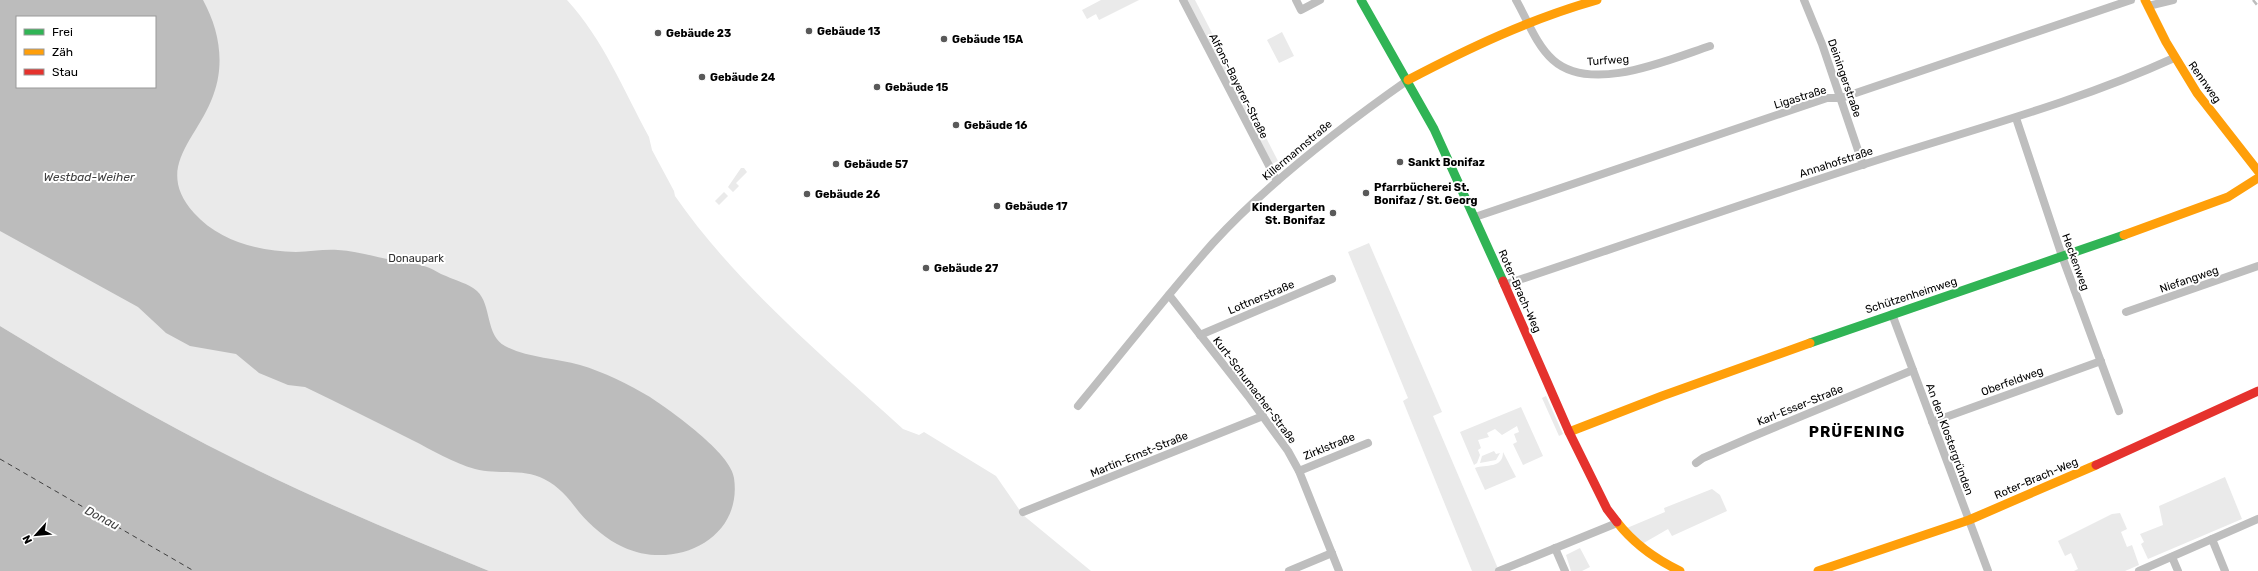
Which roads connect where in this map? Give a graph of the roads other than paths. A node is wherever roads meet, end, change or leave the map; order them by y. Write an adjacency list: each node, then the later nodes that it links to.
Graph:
1 (1183, 0): 20 (street, Alfons-Bayerer-Straße)
2 (1296, 0): 3 (street)
3 (1320, 0)
4 (1361, 0): 14 (street, Roter-Brach-Weg)
5 (1516, 0): 11 (street, Turfweg)
6 (1597, 0): 11 (street, Killermannstraße)
7 (1804, 0): 15 (street, Deiningerstraße)
8 (2131, 0): 15 (street, Ligastraße)
9 (2173, 0): 10 (street)
10 (2147, 3): 13 (street, Rennweg)
11 (1528, 22): 12 (street, Turfweg); 14 (street, Killermannstraße)
12 (1710, 46)
13 (2174, 58): 16 (street, Annahofstraße); 18 (street, Rennweg)
14 (1408, 80): 20 (street, Killermannstraße); 21 (street, Roter-Brach-Weg)
15 (1841, 98): 17 (street, Deiningerstraße); 21 (street, Ligastraße)
16 (2016, 118): 17 (street, Annahofstraße); 22 (street, Heckenweg)
17 (1862, 165): 25 (street, Annahofstraße)
18 (2258, 171)
19 (2258, 178): 22 (street, Schützenheimweg)
20 (1277, 181): 26 (street, Killermannstraße)
21 (1475, 218): 25 (street, Roter-Brach-Weg)
22 (2062, 256): 28 (street, Schützenheimweg); 30 (street, Heckenweg)
23 (2258, 266): 27 (street, Niefangweg)
24 (1332, 279): 29 (street, Lottnerstraße)
25 (1504, 285): 37 (street, Roter-Brach-Weg)
26 (1169, 295): 29 (street, Kurt-Schumacher-Straße); 33 (street, Killermannstraße)
27 (2126, 312)
28 (1892, 314): 31 (street, An den Klostergründen); 37 (street, Schützenheimweg)
29 (1200, 334): 35 (street, Kurt-Schumacher-Straße)
30 (2101, 361): 34 (street, Heckenweg); 36 (street, Oberfeldweg)
31 (1913, 370): 36 (street, An den Klostergründen); 39 (street, Karl-Esser-Straße)
32 (2258, 391): 43 (street, Roter-Brach-Weg)
33 (1078, 406)
34 (2119, 411)
35 (1263, 416): 40 (street, Kurt-Schumacher-Straße); 41 (street, Martin-Ernst-Straße)
36 (1932, 422): 43 (street, An den Klostergründen)
37 (1569, 432): 44 (street, Roter-Brach-Weg)
38 (1368, 443): 40 (street, Zirklstraße)
39 (1696, 463)
40 (1298, 471): 47 (street, Kurt-Schumacher-Straße)
41 (1024, 512)
42 (2258, 519): 45 (street)
43 (1969, 520): 54 (street, Roter-Brach-Weg); 55 (street, An den Klostergründen)
44 (1617, 523): 46 (street); 53 (street, Roter-Brach-Weg)
45 (2212, 539): 48 (street); 58 (street)
46 (1555, 548): 51 (street); 52 (street)
47 (1332, 554): 49 (street); 50 (street, Kurt-Schumacher-Straße)
48 (2172, 557): 56 (street); 57 (street)
49 (1289, 571)
50 (1339, 571)
51 (1498, 571)
52 (1565, 571)
53 (1680, 571)
54 (1820, 571)
55 (1988, 571)
56 (2139, 571)
57 (2178, 571)
58 (2225, 571)

